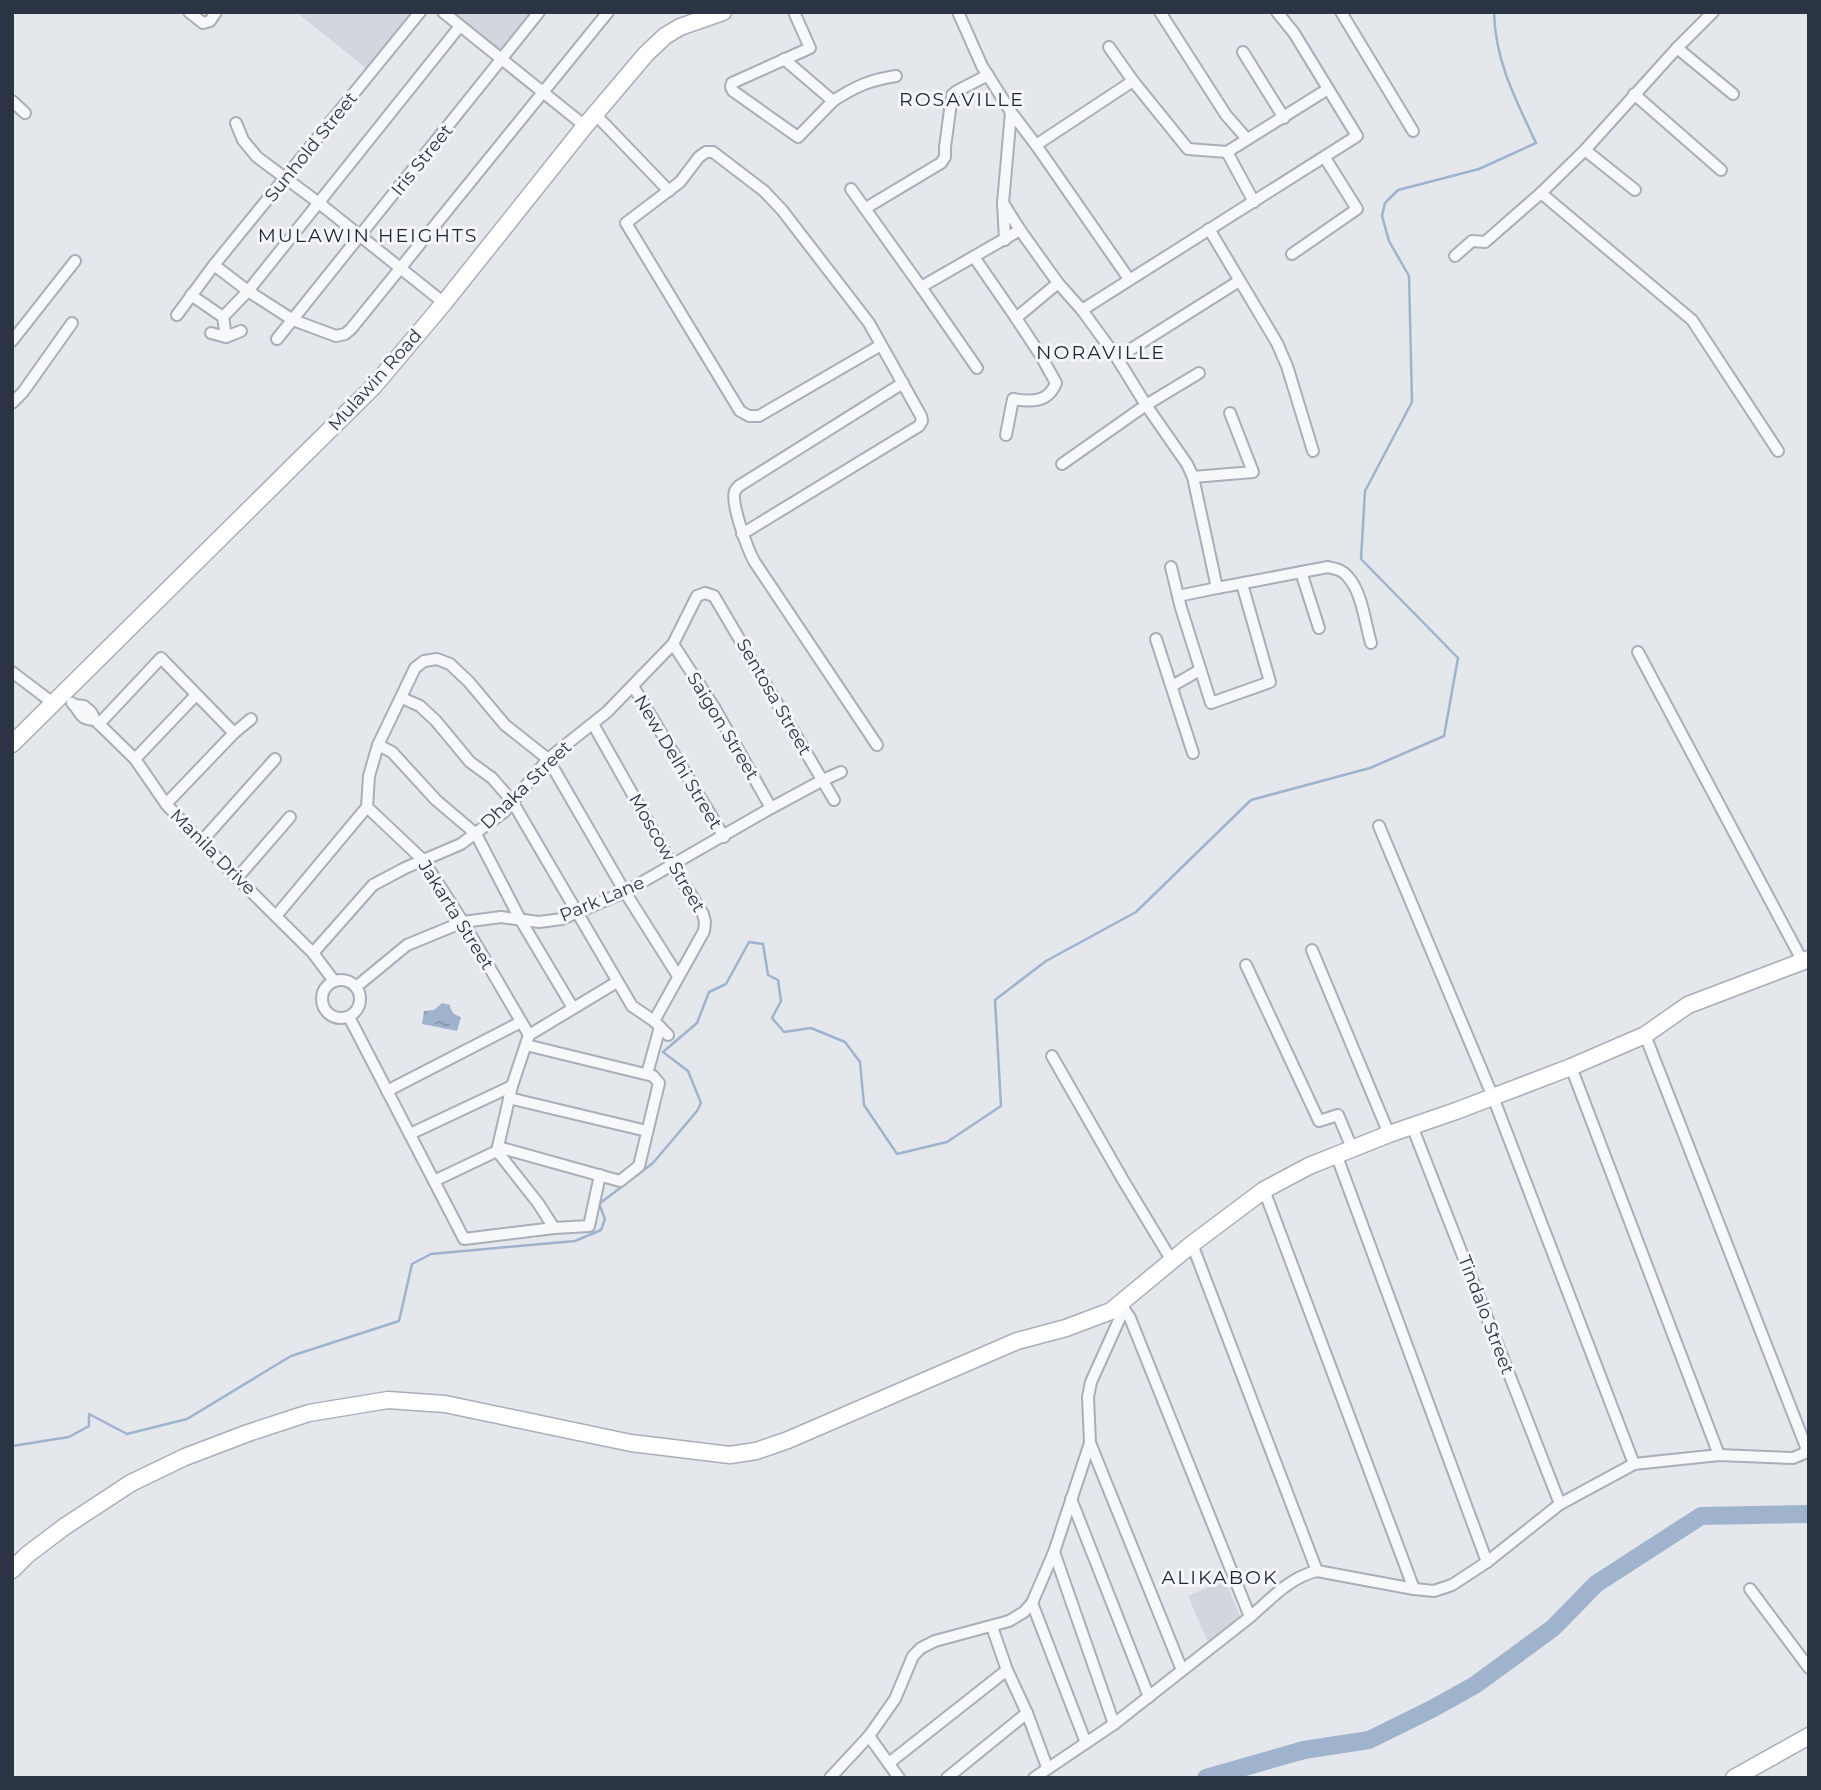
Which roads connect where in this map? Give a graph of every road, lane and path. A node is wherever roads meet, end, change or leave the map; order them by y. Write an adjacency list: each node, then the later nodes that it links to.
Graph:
1 (189, 12): 2 (street)
2 (216, 12)
3 (420, 12): 41 (street, Sunhold Street)
4 (443, 12): 14 (street)
5 (540, 12): 19 (street, Iris Street)
6 (608, 12): 24 (street)
7 (723, 12): 32 (street, Mulawin Road)
8 (794, 12): 18 (street)
9 (958, 12): 20 (street)
10 (1160, 12): 35 (street)
11 (1277, 12): 23 (street)
12 (1341, 12): 34 (street)
13 (1713, 12): 16 (street)
14 (460, 26): 19 (street); 47 (street)
15 (1110, 47): 22 (street)
16 (1677, 48): 25 (street); 26 (street)
17 (1243, 52): 31 (street)
18 (784, 59): 28 (street); 28 (street)
19 (502, 60): 24 (street); 52 (street, Iris Street)
20 (988, 75): 30 (street); 49 (street)
21 (896, 76): 28 (street)
22 (1133, 81): 36 (street); 38 (street)
23 (1328, 89): 31 (street); 39 (street)
24 (544, 92): 32 (street); 59 (street)
25 (1634, 94): 37 (street); 40 (street)
26 (1733, 94)
27 (12, 101): 29 (street)
28 (833, 101)
29 (26, 113)
30 (1011, 113): 36 (street); 48 (street)
31 (1284, 118): 35 (street)
32 (590, 120): 44 (street); 66 (street, Mulawin Road)
33 (236, 123): 41 (street)
34 (1413, 131)
35 (1247, 139): 38 (street)
36 (1036, 145): 60 (street)
37 (1585, 150): 43 (street); 45 (street)
38 (1227, 152): 46 (street)
39 (1325, 158): 46 (street); 54 (street)
40 (1721, 170)
41 (286, 177): 47 (street); 58 (street, Sunhold Street)
42 (851, 189): 49 (street)
43 (1635, 190)
44 (669, 191): 78 (street); 78 (street)
45 (1541, 193): 55 (street); 88 (street)
46 (1254, 202): 50 (street)
47 (319, 203): 52 (street); 64 (street)
48 (1003, 203): 51 (street); 53 (street)
49 (866, 208): 63 (street)
50 (1209, 229): 60 (street); 61 (street)
51 (1020, 230): 53 (street); 62 (street)
52 (360, 236): 59 (street); 71 (street, Iris Street)
53 (1005, 240): 56 (street)
54 (1293, 254)
55 (1455, 256)
56 (974, 257): 63 (street); 70 (street)
57 (75, 261): 77 (street)
58 (214, 265): 64 (street); 65 (street, Sunhold Street)
59 (401, 268): 66 (street); 71 (street)
60 (1129, 279): 67 (street)
61 (1239, 281): 79 (street); 87 (street)
62 (1058, 283): 67 (street); 70 (street)
63 (921, 287): 80 (street)
64 (248, 291): 69 (street); 71 (street)
65 (191, 295): 68 (street, Sunhold Street); 69 (street)
66 (444, 303): 109 (street, Mulawin Road)
67 (1082, 310): 79 (street)
68 (177, 315)
69 (223, 317): 75 (street)
70 (1016, 318): 86 (street)
71 (293, 320): 76 (street, Iris Street)
72 (72, 323): 83 (street)
73 (241, 331): 75 (street)
74 (211, 333): 75 (street)
75 (226, 337)
76 (277, 339)
77 (12, 341)
78 (881, 345): 82 (street)
79 (1117, 358): 84 (street)
80 (977, 368)
81 (1199, 373): 84 (street)
82 (903, 383): 91 (street); 91 (street)
83 (12, 403)
84 (1146, 405): 89 (street); 90 (street)
85 (1230, 413): 90 (street)
86 (1006, 435)
87 (1313, 451)
88 (1778, 451)
89 (1062, 464)
90 (1193, 477): 95 (street)
91 (743, 534): 116 (street)
92 (1171, 568): 97 (street)
93 (1301, 572): 94 (street); 98 (street); 100 (street)
94 (1242, 584): 95 (street); 103 (street)
95 (1217, 588): 97 (street)
96 (714, 596): 101 (street, Dhaka Street); 122 (street, Sentosa Street)
97 (1178, 596): 103 (street)
98 (1319, 628)
99 (1156, 639): 106 (street)
100 (1371, 643)
101 (673, 644): 105 (street, Dhaka Street); 127 (street, Saigon Street)
102 (1638, 652): 143 (street)
103 (1200, 670): 106 (street)
104 (12, 672): 109 (street, Manila Drive)
105 (633, 686): 112 (street, Dhaka Street); 131 (street, New Delhi Street)
106 (1172, 686): 117 (street)
107 (196, 695): 111 (street); 113 (street); 120 (street)
108 (402, 698): 115 (street); 119 (street); 124 (street)
109 (57, 699): 111 (street, Manila Drive); 114 (street, Mulawin Road)
110 (251, 719): 113 (street)
111 (97, 722): 120 (street, Manila Drive)
112 (593, 724): 119 (street, Dhaka Street); 134 (street, Moscow Street)
113 (234, 733): 125 (street)
114 (12, 744)
115 (378, 745): 126 (street); 130 (street)
116 (877, 745)
117 (1193, 753)
118 (275, 759): 132 (street)
119 (548, 759): 124 (street, Dhaka Street); 136 (street)
120 (135, 760): 125 (street, Manila Drive)
121 (841, 772): 122 (street, Park Lane)
122 (822, 780): 123 (street, Sentosa Street); 127 (street, Park Lane)
123 (834, 800)
124 (512, 802): 130 (street, Dhaka Street); 137 (street)
125 (166, 804): 132 (street, Manila Drive)
126 (367, 807): 133 (street, Jakarta Street); 138 (street)
127 (771, 808): 131 (street, Park Lane)
128 (290, 817): 135 (street)
129 (1379, 826): 160 (street)
130 (476, 834): 133 (street, Dhaka Street); 139 (street)
131 (724, 837): 134 (street, Park Lane)
132 (201, 842): 135 (street, Manila Drive)
133 (424, 860): 140 (street, Jakarta Street); 142 (street, Dhaka Street)
134 (673, 866): 136 (street, Park Lane); 145 (street, Moscow Street)
135 (238, 877): 138 (street, Manila Drive)
136 (625, 892): 137 (street, Park Lane); 145 (street)
137 (577, 913): 139 (street, Park Lane); 147 (street)
138 (276, 916): 142 (street, Manila Drive)
139 (520, 919): 140 (street, Park Lane); 149 (street)
140 (463, 922): 148 (street, Park Lane); 151 (street, Jakarta Street)
141 (1312, 950): 165 (street)
142 (313, 953): 146 (street, Manila Drive)
143 (1806, 961): 153 (street)
144 (1246, 965): 166 (street)
145 (678, 976): 152 (street, Moscow Street)
146 (334, 981): 148 (street); 150 (street)
147 (617, 982): 149 (street); 152 (street)
148 (356, 987): 150 (street)
149 (573, 1008): 154 (street)
150 (349, 1017): 159 (street)
151 (521, 1022): 154 (street, Jakarta Street); 159 (street)
152 (661, 1027): 157 (street, Moscow Street)
153 (1645, 1035): 156 (street); 177 (street)
154 (527, 1040): 157 (street); 158 (street)
155 (1052, 1056): 174 (street)
156 (1571, 1067): 160 (street); 177 (street)
157 (647, 1074): 163 (street)
158 (512, 1086): 161 (street); 164 (street)
159 (387, 1091): 164 (street)
160 (1493, 1097): 162 (street); 178 (street)
161 (509, 1098): 163 (street); 167 (street)
162 (1412, 1126): 165 (street); 180 (street, Tindalo Street)
163 (647, 1131): 169 (street)
164 (411, 1134): 170 (street)
165 (1389, 1134): 166 (street)
166 (1352, 1148): 168 (street)
167 (497, 1149): 169 (street); 170 (street); 172 (street)
168 (1336, 1154): 171 (street); 182 (street)
169 (600, 1175): 172 (street)
170 (434, 1181): 172 (street)
171 (1264, 1189): 173 (street); 186 (street)
172 (554, 1228)
173 (1192, 1244): 174 (street); 184 (street)
174 (1172, 1261): 175 (street)
175 (1121, 1308): 176 (street); 183 (street); 188 (street)
176 (1090, 1443): 179 (street); 192 (street)
177 (1719, 1455): 178 (street)
178 (1634, 1464): 180 (street)
179 (1071, 1499): 181 (street); 193 (street)
180 (1559, 1504): 182 (street)
181 (1054, 1552): 187 (street); 195 (street)
182 (1487, 1562): 186 (street)
183 (12, 1570)
184 (1317, 1571): 186 (street); 188 (street)
185 (1750, 1588): 190 (street)
186 (1414, 1589)
187 (1032, 1603): 189 (street); 198 (street)
188 (1250, 1617): 192 (street)
189 (992, 1627): 191 (street); 196 (street)
190 (1809, 1668)
191 (1006, 1670): 194 (street); 199 (street)
192 (1182, 1670): 193 (street)
193 (1149, 1697): 195 (street)
194 (1027, 1713): 200 (street); 203 (street)
195 (1114, 1724): 198 (street)
196 (869, 1736): 199 (street); 201 (street)
197 (1809, 1736): 205 (street)
198 (1086, 1743): 200 (street)
199 (889, 1763): 202 (street)
200 (1047, 1768): 204 (street)
201 (830, 1778)
202 (899, 1778)
203 (947, 1778)
204 (1034, 1778)
205 (1734, 1778)

